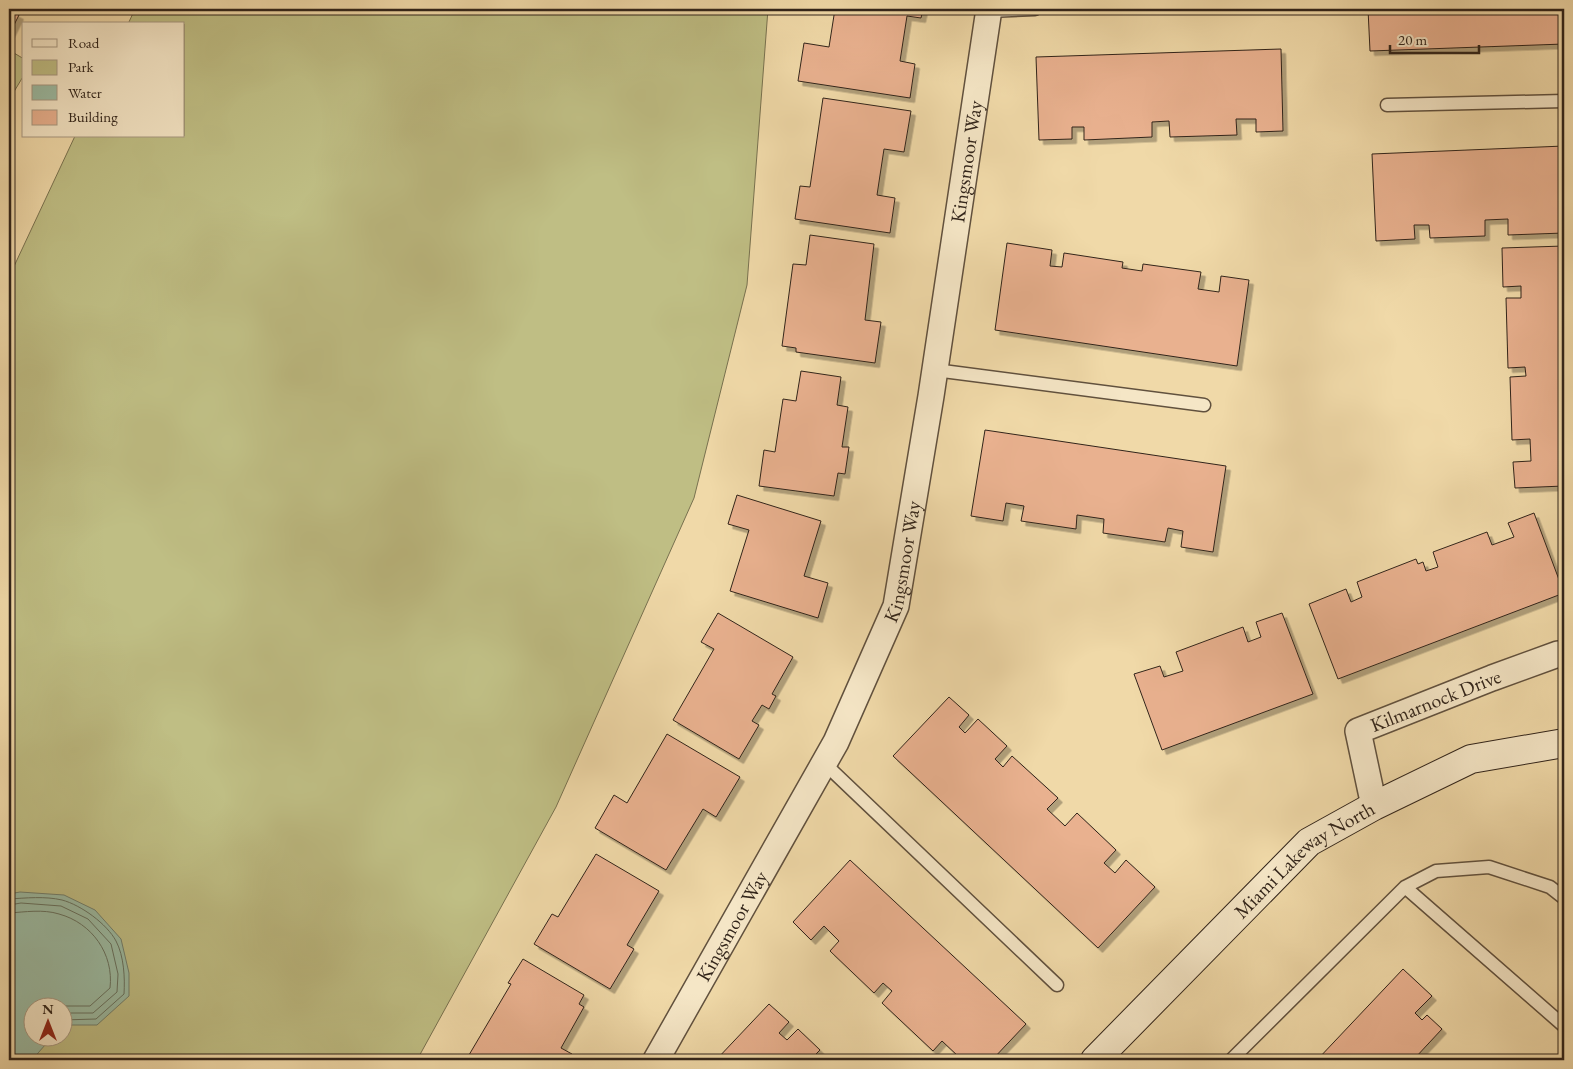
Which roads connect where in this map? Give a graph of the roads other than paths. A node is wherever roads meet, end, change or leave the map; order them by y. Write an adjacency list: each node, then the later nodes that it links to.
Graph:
1 (1036, 9): 2 (lane)
2 (988, 10): 5 (street, Kingsmoor Way)
3 (1564, 101): 4 (lane)
4 (1387, 105)
5 (935, 370): 6 (lane); 9 (street, Kingsmoor Way)
6 (1204, 405)
7 (1558, 654): 10 (street, Kilmarnock Drive)
8 (1564, 742): 10 (street, Miami Lakeway North)
9 (824, 763): 13 (lane); 15 (street, Kingsmoor Way)
10 (1374, 806): 16 (street, Miami Lakeway North)
11 (1405, 888): 12 (lane); 14 (lane); 17 (lane)
12 (1564, 898)
13 (1057, 985)
14 (1564, 1026)
15 (656, 1060)
16 (1095, 1060)
17 (1231, 1060)

